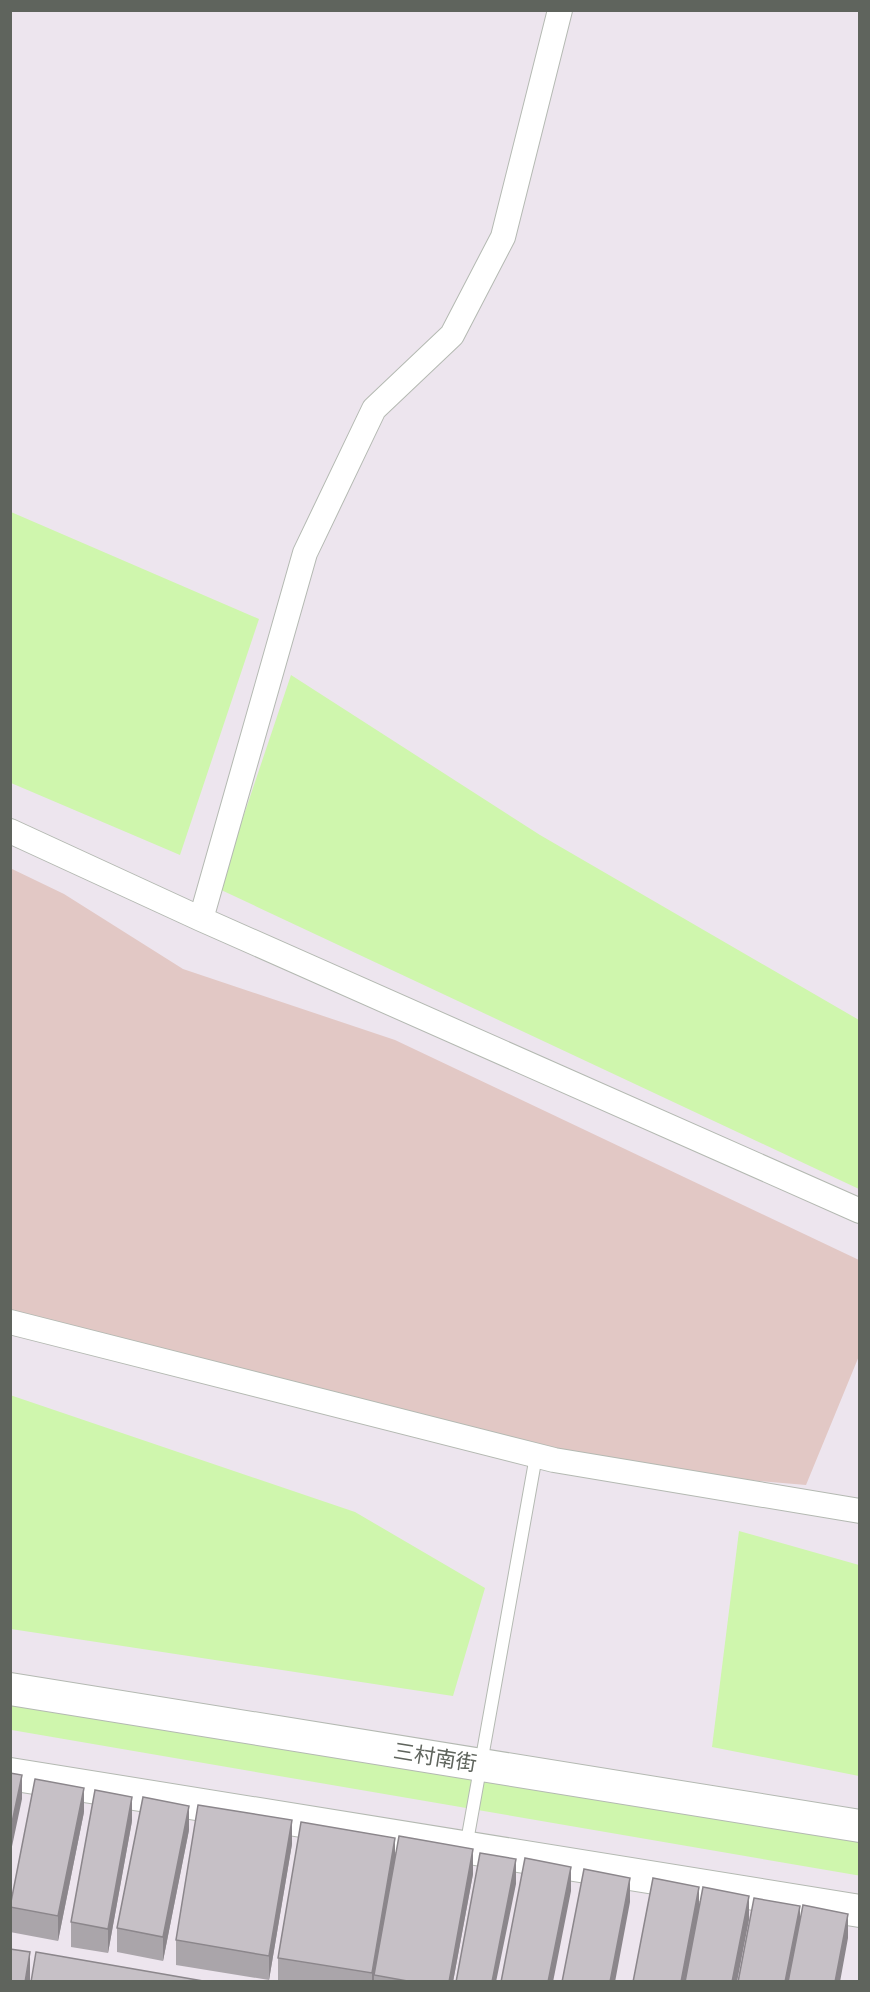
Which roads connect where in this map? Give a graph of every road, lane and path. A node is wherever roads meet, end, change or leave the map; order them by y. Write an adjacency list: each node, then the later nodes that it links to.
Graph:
1 (560, 10): 3 (street)
2 (10, 831): 3 (street)
3 (201, 919): 4 (street)
4 (860, 1211)
5 (10, 1322): 6 (street)
6 (536, 1456): 7 (street); 9 (lane)
7 (860, 1511)
8 (10, 1689): 9 (street, 三村南街)
9 (479, 1773): 11 (street, 三村南街); 12 (lane)
10 (10, 1774): 12 (street)
11 (860, 1826)
12 (466, 1847): 13 (street)
13 (860, 1911)

